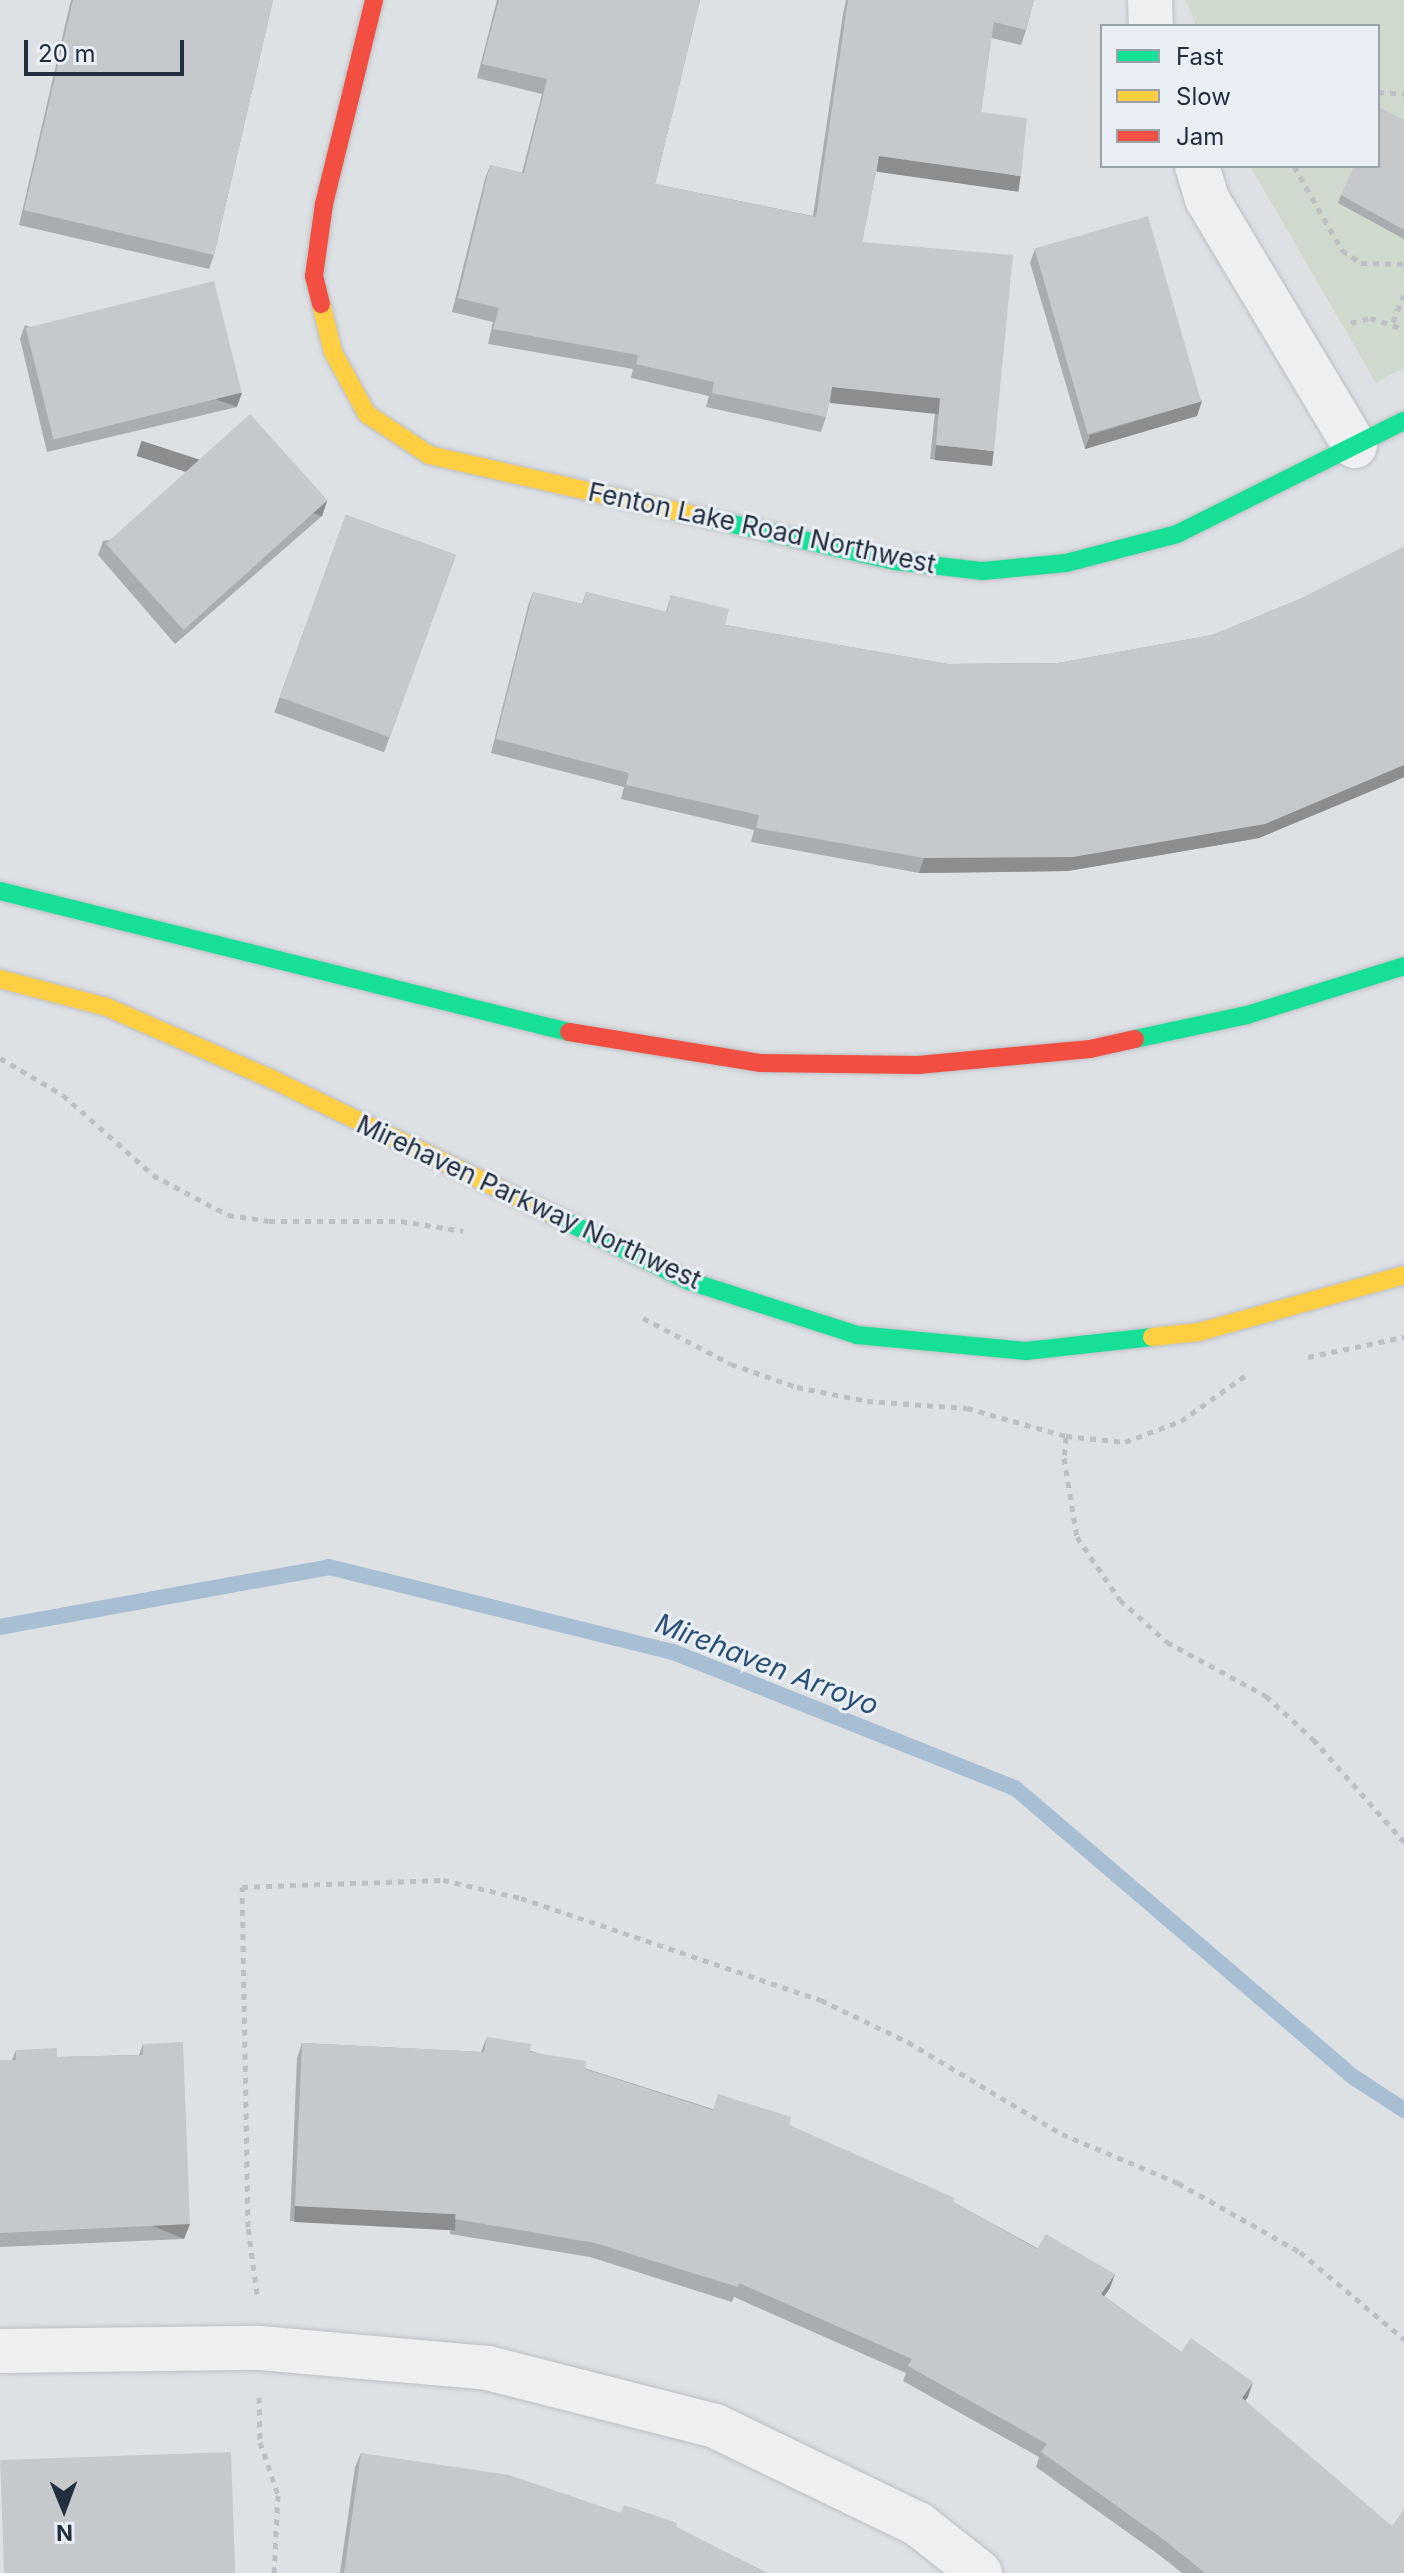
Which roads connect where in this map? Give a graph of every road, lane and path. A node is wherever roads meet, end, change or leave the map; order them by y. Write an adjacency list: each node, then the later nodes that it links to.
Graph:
1 (374, 0): 14 (street, Fenton Lake Road Northwest)
2 (1150, 0): 3 (street)
3 (1151, 24)
4 (1380, 92): 5 (path)
5 (1404, 94)
6 (1198, 168): 14 (street)
7 (1295, 168): 8 (path)
8 (1404, 264)
9 (1404, 295): 10 (path)
10 (1393, 322): 11 (path); 12 (path)
11 (1351, 323)
12 (1404, 329)
13 (1404, 421): 14 (street, Fenton Lake Road Northwest)
14 (1355, 446)
15 (0, 891): 16 (street)
16 (1404, 966)
17 (0, 979): 20 (street, Mirehaven Parkway Northwest)
18 (0, 1058): 19 (path)
19 (470, 1233)
20 (1404, 1275)
21 (636, 1313): 25 (path)
22 (1404, 1337): 23 (path)
23 (1303, 1358)
24 (1258, 1367): 25 (path)
25 (1066, 1436): 26 (path)
26 (1404, 1842)
27 (257, 2294): 28 (path)
28 (1404, 2339)
29 (0, 2351): 32 (street)
30 (259, 2395): 31 (path)
31 (274, 2573)
32 (980, 2573)

